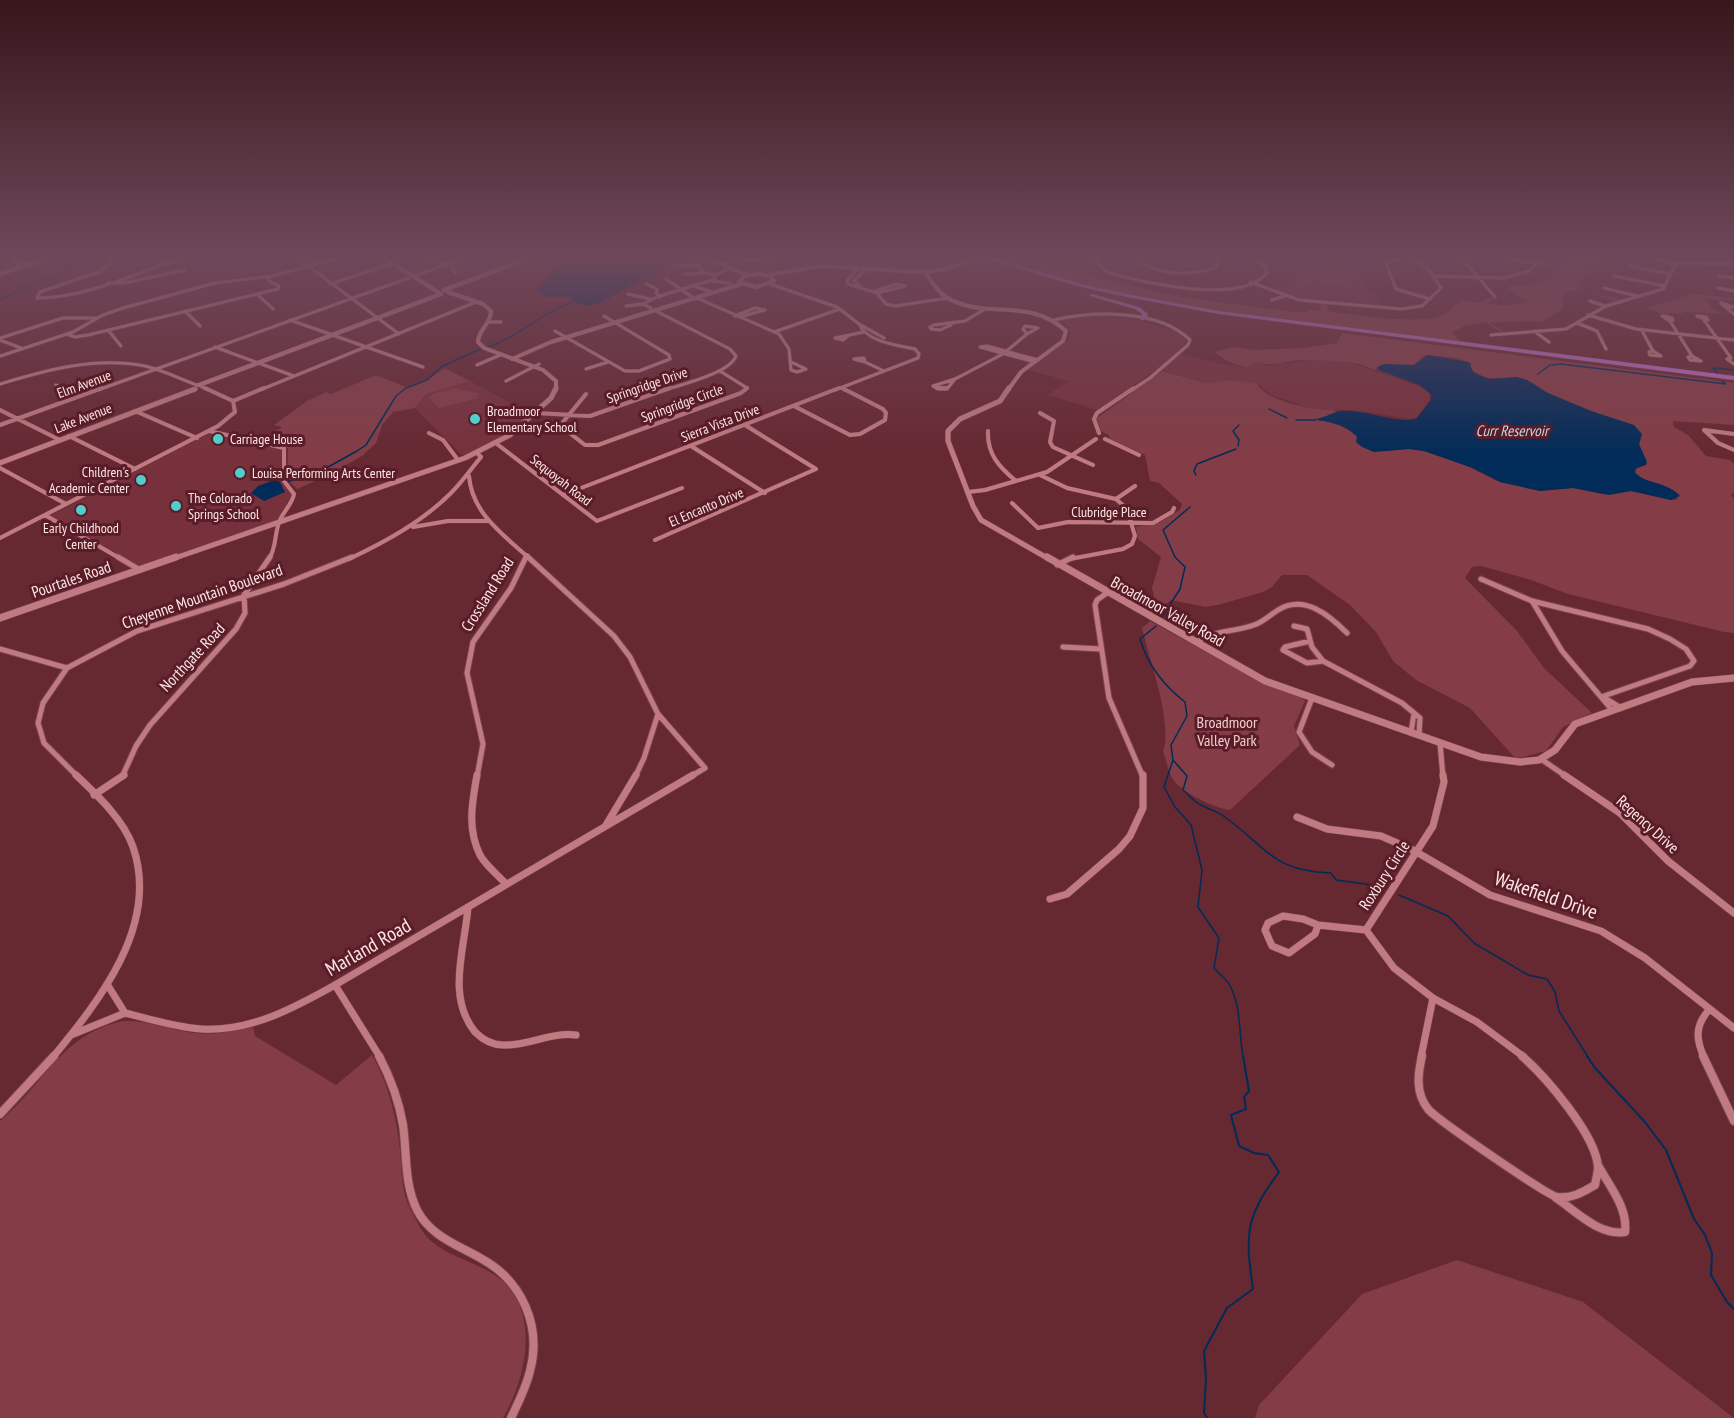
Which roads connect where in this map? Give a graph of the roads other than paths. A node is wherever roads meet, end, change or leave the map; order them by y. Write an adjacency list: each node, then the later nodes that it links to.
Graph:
1 (44, 324): 45 (street)
2 (86, 324): 36 (street)
3 (133, 324): 29 (street)
4 (278, 324): 52 (street, Elm Avenue)
5 (303, 324): 37 (street)
6 (359, 324): 37 (main road, Lake Avenue)
7 (385, 324): 38 (street)
8 (423, 324): 38 (street)
9 (487, 324): 59 (street)
10 (609, 324): 43 (street)
11 (619, 324): 62 (street)
12 (682, 324): 80 (street)
13 (753, 324): 27 (street)
14 (798, 324): 33 (street)
15 (859, 324): 30 (street); 34 (street)
16 (950, 324): 17 (street)
17 (953, 324)
18 (1059, 324): 67 (street, Broadmoor Valley Road)
19 (1158, 324): 108 (street)
20 (1282, 324): 84 (highway)
21 (1304, 324): 84 (highway)
22 (1574, 324): 32 (street)
23 (1580, 324): 54 (street)
24 (1623, 324): 28 (street)
25 (1672, 324): 40 (street)
26 (1707, 324): 44 (street)
27 (757, 326): 33 (street); 35 (street)
28 (1641, 329): 40 (street); 56 (street)
29 (108, 330): 36 (street); 50 (street)
30 (869, 330): 34 (street); 48 (street)
31 (555, 331): 43 (street)
32 (1534, 331): 41 (street); 49 (street)
33 (775, 332): 35 (street); 46 (street)
34 (863, 332): 42 (street); 48 (street)
35 (770, 333): 46 (street)
36 (66, 334): 55 (street)
37 (333, 334): 51 (street); 72 (main road, Lake Avenue)
38 (399, 334): 51 (street)
39 (1026, 334): 57 (street)
40 (1678, 334): 44 (street); 61 (street)
41 (1491, 335)
42 (848, 336)
43 (567, 337): 64 (street); 68 (street)
44 (1717, 338): 47 (street); 65 (street)
45 (0, 339): 55 (street)
46 (783, 340): 69 (street)
47 (1734, 340)
48 (891, 342): 53 (street)
49 (1549, 342)
50 (121, 346)
51 (368, 346): 77 (street); 82 (street)
52 (215, 347): 72 (street); 78 (street, Elm Avenue)
53 (908, 348): 71 (street); 71 (street)
54 (1606, 348)
55 (21, 349): 60 (street)
56 (1653, 351)
57 (1003, 352): 58 (street); 58 (street); 66 (street); 67 (street)
58 (996, 353): 66 (street)
59 (500, 355): 64 (street); 75 (street)
60 (0, 356)
61 (1692, 356)
62 (670, 358): 63 (street); 68 (street)
63 (676, 358)
64 (512, 359): 76 (street)
65 (1732, 359): 74 (street)
66 (988, 360): 83 (street)
67 (1036, 361): 131 (street, Broadmoor Valley Road)
68 (608, 362): 79 (street)
69 (791, 362): 69 (street)
70 (865, 362): 81 (street)
71 (908, 362): 81 (street)
72 (258, 363): 82 (street); 88 (main road, Lake Avenue)
73 (539, 364): 76 (street)
74 (1734, 364)
75 (477, 365)
76 (533, 366): 85 (street); 100 (street, Pourtales Road)
77 (423, 367)
78 (154, 369): 86 (street); 88 (street); 94 (street, Elm Avenue)
79 (586, 369)
80 (720, 371): 89 (street, Springridge Circle); 101 (street, Springridge Drive)
81 (884, 371): 90 (street, Sierra Vista Drive)
82 (294, 376): 95 (street)
83 (955, 379): 83 (street)
84 (1734, 379)
85 (506, 381)
86 (0, 384)
87 (56, 385): 94 (street)
88 (197, 387): 92 (street); 98 (main road, Lake Avenue)
89 (747, 388): 91 (street); 101 (street, Springridge Circle)
90 (841, 388): 96 (street, Sierra Vista Drive); 96 (street)
91 (753, 389)
92 (209, 391): 95 (street)
93 (586, 394): 101 (street)
94 (80, 396): 102 (street, Elm Avenue)
95 (233, 401): 105 (street)
96 (794, 406): 104 (street, Sierra Vista Drive)
97 (0, 410): 102 (street)
98 (135, 411): 110 (main road, Lake Avenue); 111 (street)
99 (1040, 412): 120 (street)
100 (536, 413): 101 (street, Springridge Drive); 115 (street, Pourtales Road)
101 (567, 416)
102 (18, 419): 103 (street, Elm Avenue); 114 (street)
103 (0, 425)
104 (745, 425): 116 (street, Sierra Vista Drive); 132 (street, El Encanto Drive)
105 (209, 431): 111 (street); 140 (street)
106 (988, 431): 128 (street)
107 (429, 433): 121 (street)
108 (1099, 433)
109 (1734, 434): 117 (street)
110 (69, 436): 114 (main road, Lake Avenue); 125 (street)
111 (196, 438): 125 (street)
112 (1096, 439): 120 (street)
113 (1105, 439): 119 (street)
114 (60, 440): 122 (main road, Lake Avenue)
115 (497, 444): 118 (street, Pourtales Road); 133 (street, Sequoyah Road)
116 (691, 446): 132 (street, El Encanto Drive); 133 (street, Sierra Vista Drive)
117 (1734, 450)
118 (477, 453): 121 (street, Pourtales Road); 127 (street, Cheyenne Mountain Boulevard)
119 (1139, 455)
120 (1071, 456): 123 (street); 126 (street)
121 (458, 460): 140 (street, Pourtales Road)
122 (0, 463)
123 (1093, 465)
124 (0, 468): 136 (street)
125 (135, 469): 136 (street)
126 (1040, 475): 128 (street); 134 (street)
127 (469, 476): 139 (street, Marland Road); 142 (street, Cheyenne Mountain Boulevard)
128 (1016, 481): 131 (street)
129 (1135, 486): 134 (street)
130 (682, 488): 133 (street, Sequoyah Road)
131 (968, 492): 146 (street, Broadmoor Valley Road)
132 (765, 493): 144 (street, El Encanto Drive)
133 (563, 495)
134 (1116, 499): 141 (street)
135 (1012, 503): 141 (street, Clubridge Place)
136 (66, 504): 138 (street)
137 (1174, 508): 141 (street, Clubridge Place)
138 (45, 515): 143 (street); 147 (street)
139 (489, 521): 142 (street); 145 (street, Marland Road)
140 (279, 522): 147 (street, Pourtales Road); 150 (street, Northgate Road)
141 (1130, 523): 146 (street)
142 (409, 528): 150 (street, Cheyenne Mountain Boulevard)
143 (0, 538)
144 (655, 540)
145 (527, 555): 168 (street, Marland Road); 178 (street, Crossland Road)
146 (1057, 565): 149 (street, Broadmoor Valley Road)
147 (140, 570): 152 (street, Pourtales Road)
148 (1481, 579): 151 (street)
149 (1107, 592): 156 (street, Broadmoor Valley Road); 159 (street)
150 (243, 596): 161 (street, Cheyenne Mountain Boulevard); 174 (street, Northgate Road)
151 (1532, 601): 163 (street); 163 (street)
152 (0, 618)
153 (1294, 626): 155 (street)
154 (1347, 633): 156 (street)
155 (1310, 641): 160 (street); 160 (street)
156 (1199, 644): 164 (street, Broadmoor Valley Road)
157 (1063, 647): 159 (street)
158 (0, 649): 161 (street)
159 (1101, 649): 179 (street)
160 (1323, 661): 167 (street)
161 (67, 668): 174 (street, Cheyenne Mountain Boulevard)
162 (1734, 678): 165 (street)
163 (1601, 697): 165 (street); 166 (street)
164 (1312, 698): 169 (street, Broadmoor Valley Road); 173 (street)
165 (1620, 708): 166 (street)
166 (1612, 710): 172 (street)
167 (1414, 713): 169 (street); 170 (street)
168 (658, 714): 176 (street); 176 (street, Marland Road)
169 (1411, 733): 170 (street, Broadmoor Valley Road)
170 (1419, 735): 171 (street, Broadmoor Valley Road)
171 (1440, 743): 172 (street, Broadmoor Valley Road); 177 (street, Roxbury Circle)
172 (1541, 759): 181 (street, Regency Drive)
173 (1332, 765)
174 (94, 795): 184 (street, Cheyenne Mountain Boulevard)
175 (1297, 817): 177 (street, Wakefield Drive)
176 (606, 825): 178 (street, Marland Road)
177 (1416, 852): 183 (street, Roxbury Circle); 187 (street, Wakefield Drive)
178 (506, 884): 180 (street, Marland Road)
179 (1050, 899)
180 (468, 908): 185 (street, Marland Road); 191 (street)
181 (1734, 913)
182 (1318, 925): 182 (street); 183 (street)
183 (1366, 930): 186 (street, Roxbury Circle)
184 (107, 984): 188 (street); 190 (street, Cheyenne Mountain Boulevard)
185 (335, 985): 188 (street, Marland Road); 196 (street)
186 (1433, 998): 194 (street, Roxbury Circle); 195 (street, Roxbury Circle)
187 (1708, 1011): 189 (street, Wakefield Drive); 193 (street)
188 (125, 1013): 190 (street)
189 (1734, 1028)
190 (71, 1035): 192 (street, Cheyenne Mountain Boulevard)
191 (576, 1035)
192 (0, 1114)
193 (1734, 1121)
194 (1598, 1166): 195 (street); 195 (street, Roxbury Circle)
195 (1555, 1197)
196 (510, 1418)

